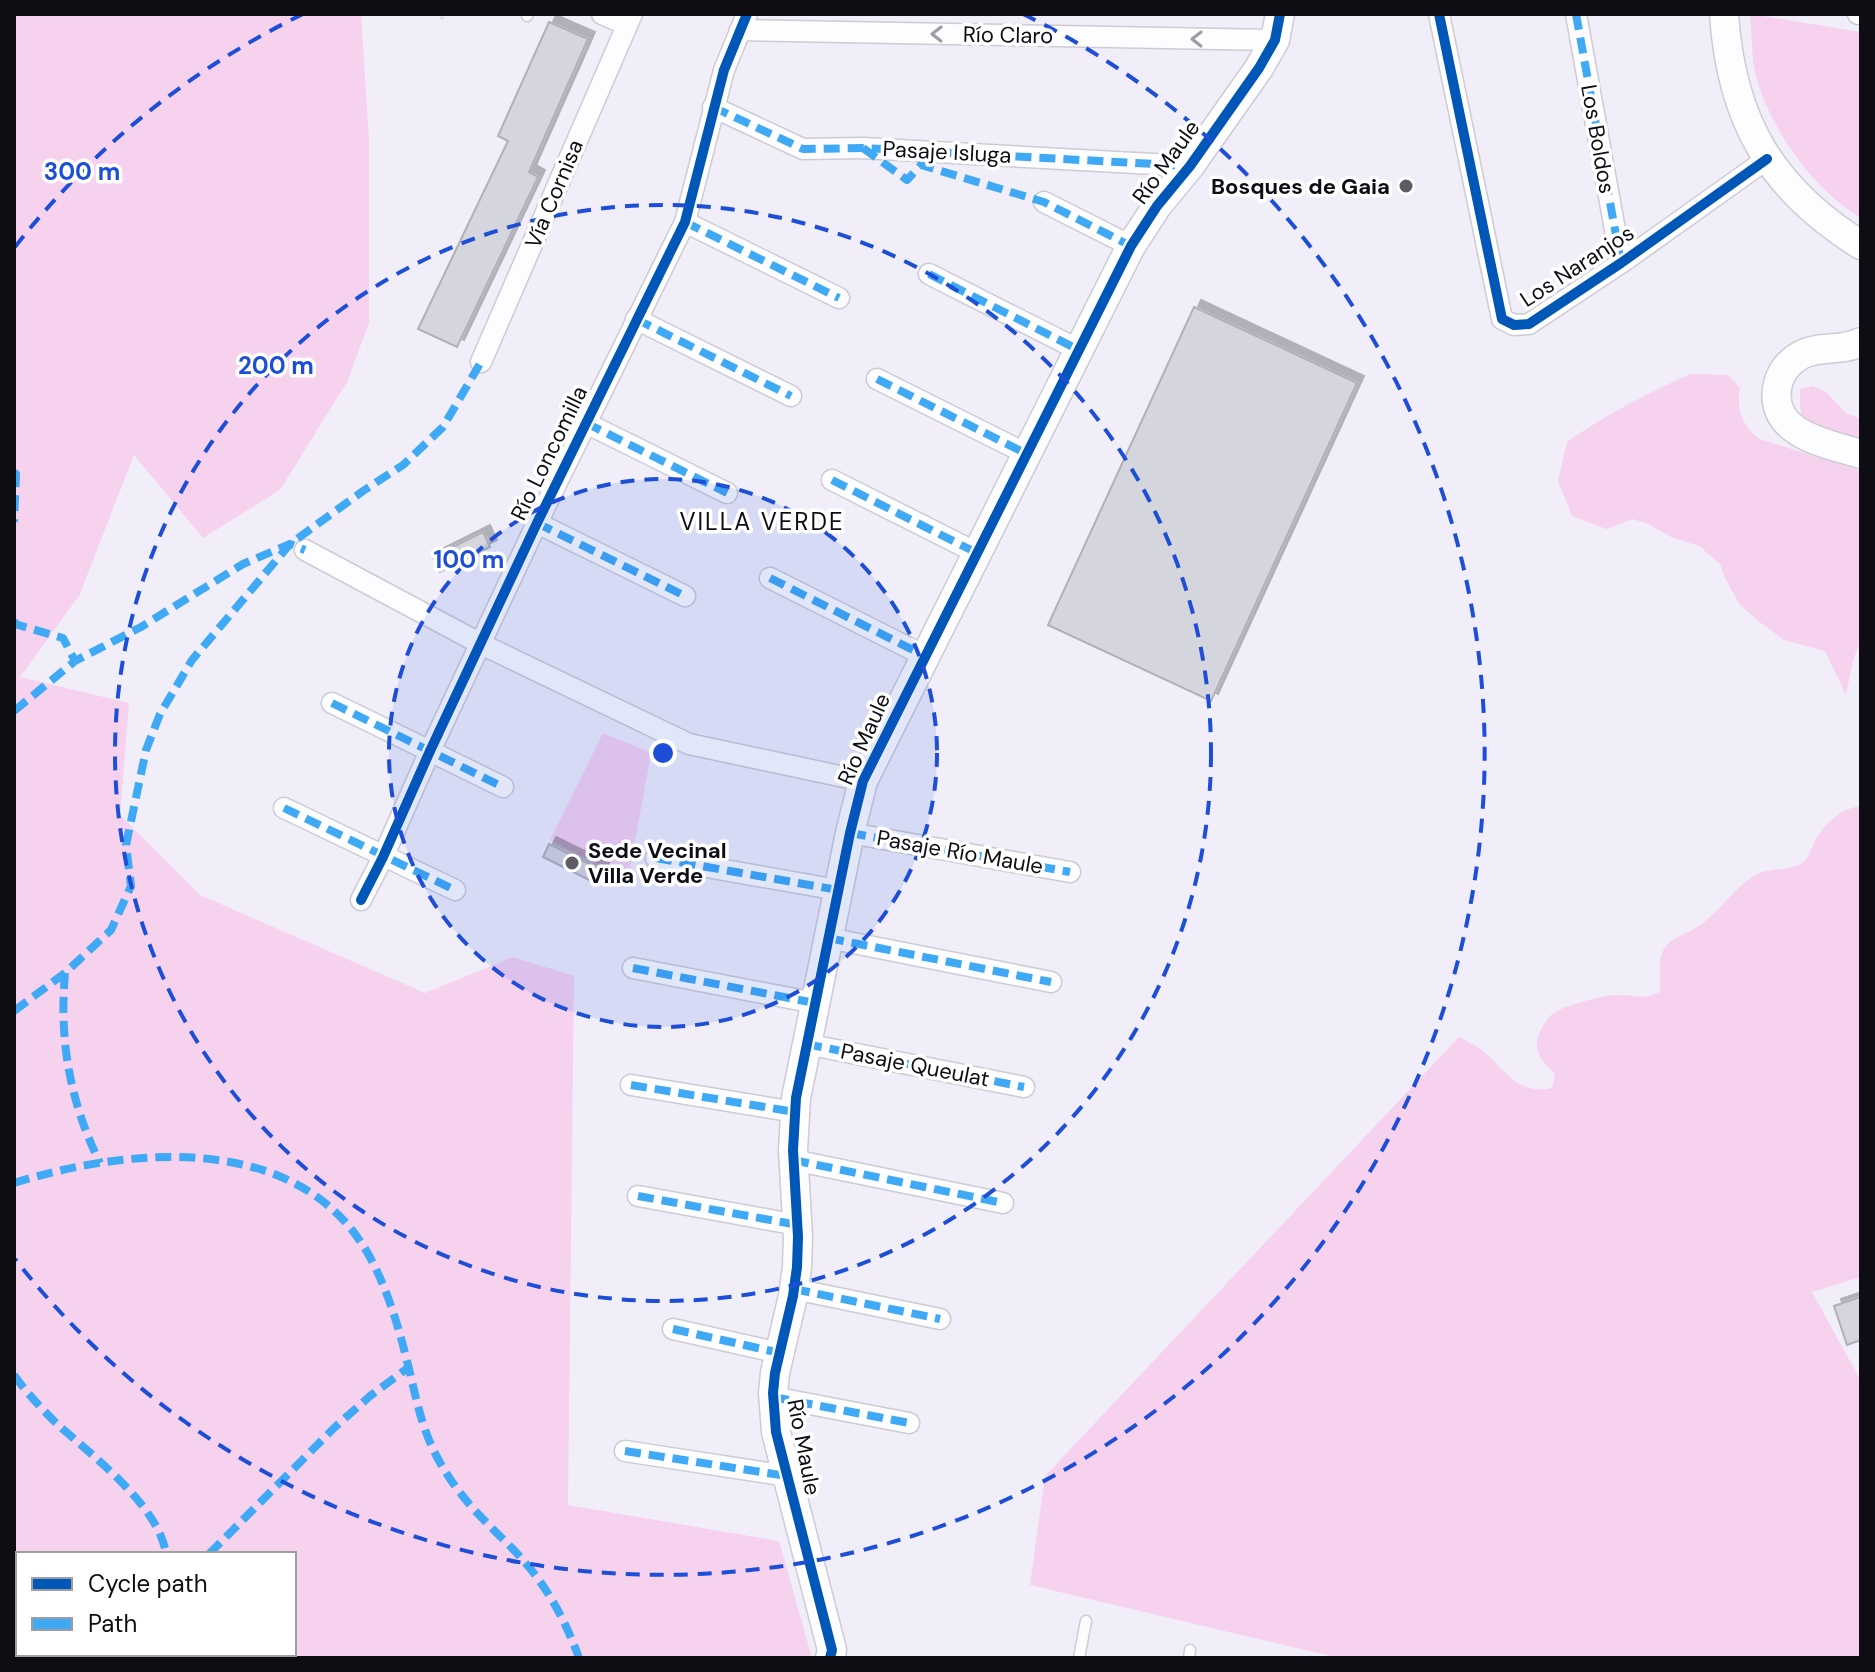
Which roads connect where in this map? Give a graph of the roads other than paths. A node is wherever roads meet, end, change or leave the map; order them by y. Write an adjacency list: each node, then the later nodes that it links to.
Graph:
1 (602, 14): 5 (street)
2 (1439, 14): 15 (street, Los Naranjos)
3 (1576, 14): 15 (street, Los Boldos)
4 (1724, 14): 9 (street)
5 (630, 20): 21 (street, Vía Cornisa)
6 (744, 22): 7 (street, Río Claro, one-way to 6); 8 (street, Río Loncomilla)
7 (1277, 27): 10 (street, Río Maule)
8 (713, 107): 10 (street, Pasaje Isluga); 12 (street, Río Loncomilla)
9 (1767, 159): 13 (street); 15 (street, Los Naranjos)
10 (1190, 166): 14 (street, Río Maule)
11 (1044, 202): 14 (street)
12 (685, 222): 17 (street); 18 (street, Río Loncomilla)
13 (1861, 245)
14 (1131, 246): 20 (street, Río Maule)
15 (1621, 263)
16 (929, 274): 20 (street)
17 (839, 298)
18 (636, 319): 23 (street); 24 (street, Río Loncomilla)
19 (1861, 342): 26 (street)
20 (1079, 350): 25 (street, Río Maule)
21 (481, 362)
22 (877, 379): 25 (street)
23 (791, 396)
24 (586, 423): 28 (street); 29 (street, Río Loncomilla)
25 (1027, 454): 31 (street, Río Maule)
26 (1861, 454)
27 (832, 480): 31 (street)
28 (727, 493)
29 (537, 523): 33 (street); 34 (street, Río Loncomilla)
30 (305, 550): 34 (street)
31 (977, 553): 35 (street, Río Maule)
32 (770, 578): 35 (street)
33 (685, 596)
34 (481, 644): 37 (street, Río Loncomilla); 38 (street)
35 (925, 656): 38 (street, Río Maule)
36 (332, 703): 37 (street)
37 (430, 751): 39 (street); 42 (street, Río Loncomilla)
38 (863, 781): 41 (street, Río Maule)
39 (503, 787)
40 (284, 808): 42 (street)
41 (850, 833): 44 (street, Pasaje Río Maule); 46 (street, Río Maule)
42 (383, 857): 45 (street); 47 (street, Río Loncomilla)
43 (656, 858): 46 (street)
44 (1070, 872)
45 (455, 890)
46 (838, 890): 48 (street, Río Maule)
47 (361, 900)
48 (828, 938): 50 (street); 51 (street, Río Maule)
49 (633, 968): 51 (street)
50 (1051, 982)
51 (815, 1003): 52 (street, Río Maule)
52 (806, 1044): 54 (street, Pasaje Queulat); 55 (street, Río Maule)
53 (631, 1085): 55 (street)
54 (1024, 1087)
55 (795, 1112): 56 (street, Río Maule)
56 (793, 1160): 58 (street); 59 (street, Río Maule)
57 (638, 1196): 59 (street)
58 (1003, 1203)
59 (798, 1225): 60 (street, Río Maule)
60 (794, 1289): 61 (street); 63 (street, Río Maule)
61 (940, 1319)
62 (673, 1329): 63 (street)
63 (780, 1353): 64 (street, Río Maule)
64 (773, 1397): 65 (street); 67 (street, Río Maule)
65 (909, 1423)
66 (625, 1451): 67 (street)
67 (787, 1476): 69 (street, Río Maule)
68 (1086, 1621): 70 (lane)
69 (830, 1658)
70 (1079, 1658)

